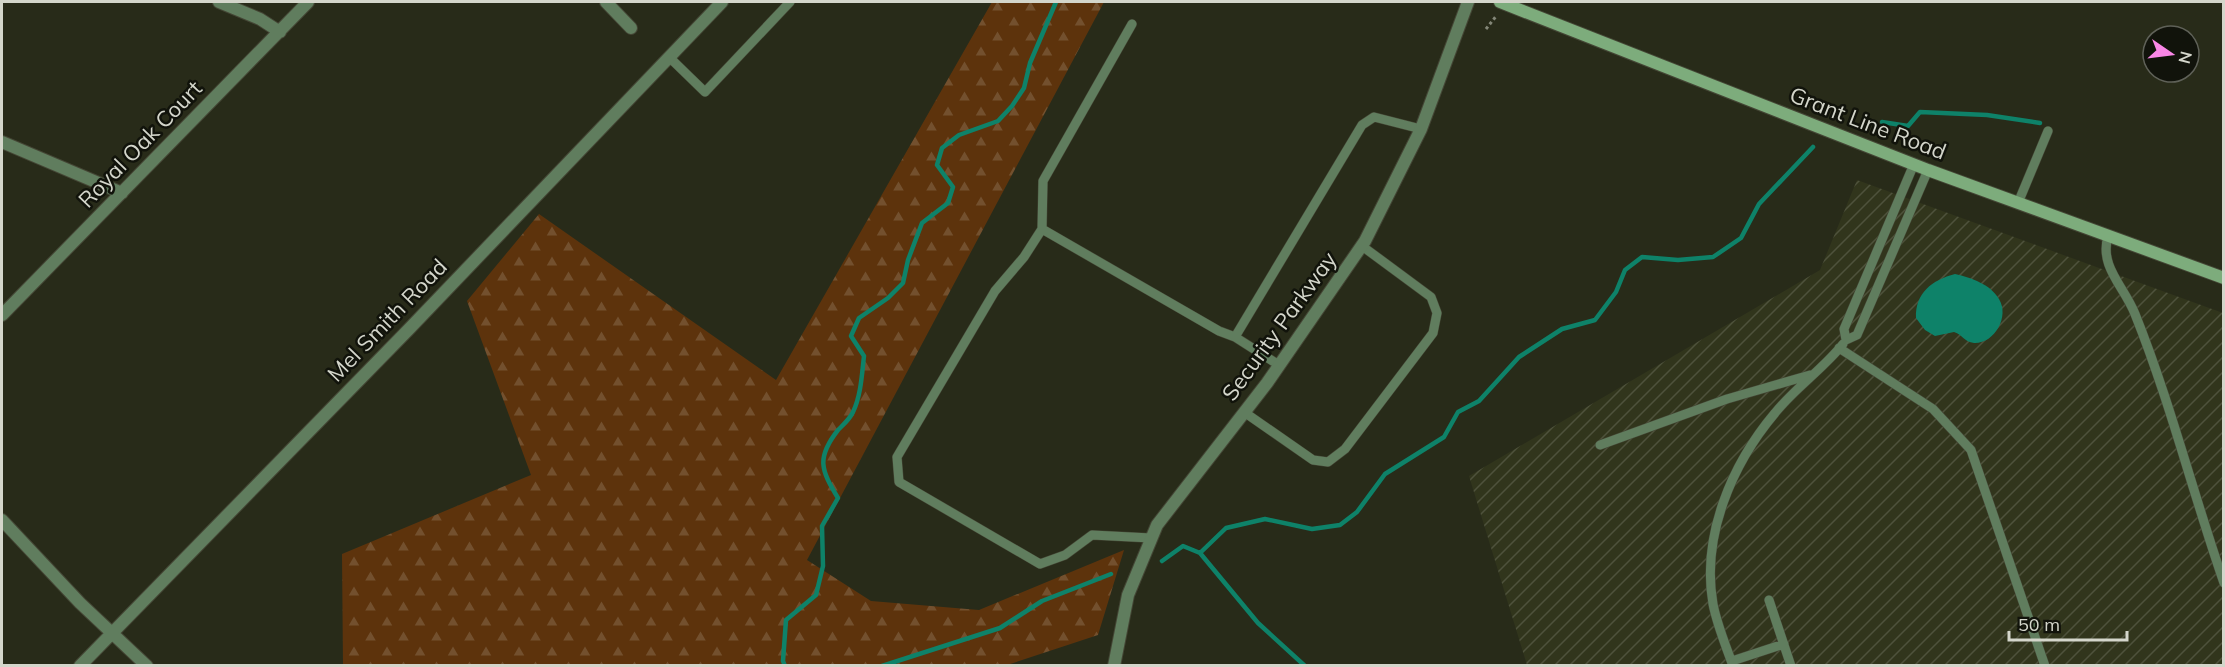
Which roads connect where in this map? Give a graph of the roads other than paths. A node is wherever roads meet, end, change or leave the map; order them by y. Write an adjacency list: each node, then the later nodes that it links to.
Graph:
1 (219, 2): 10 (street)
2 (308, 2): 10 (street, Royal Oak Court)
3 (606, 2): 9 (street)
4 (722, 2): 11 (street, Mel Smith Road)
5 (790, 2): 11 (lane)
6 (1468, 2): 12 (street, Security Parkway)
7 (1500, 2): 15 (main road, Grant Line Road)
8 (1132, 24): 19 (lane)
9 (632, 28)
10 (280, 32): 17 (street, Royal Oak Court)
11 (669, 57): 35 (street, Mel Smith Road)
12 (1421, 129): 21 (street, Security Parkway); 24 (lane)
13 (2048, 131): 18 (lane)
14 (2, 142): 17 (street)
15 (1914, 164): 16 (main road, Grant Line Road); 25 (lane)
16 (1928, 170): 18 (main road, Grant Line Road); 25 (lane)
17 (122, 193): 23 (street, Royal Oak Court)
18 (2018, 203): 20 (main road, Grant Line Road)
19 (1042, 229): 24 (lane); 32 (lane)
20 (2108, 236): 22 (main road, Grant Line Road); 33 (lane)
21 (1362, 246): 27 (street, Security Parkway); 29 (lane)
22 (2223, 278)
23 (2, 315)
24 (1235, 337): 27 (lane)
25 (1846, 340): 26 (lane)
26 (1839, 348): 28 (lane); 42 (lane)
27 (1279, 365): 29 (street, Security Parkway)
28 (1813, 375): 30 (lane); 37 (lane)
29 (1244, 412): 32 (street, Security Parkway)
30 (1600, 445)
31 (2, 520): 35 (street)
32 (1151, 538): 40 (street, Security Parkway)
33 (2223, 583)
34 (1769, 600): 36 (lane)
35 (112, 632): 38 (street, Mel Smith Road); 39 (street)
36 (1784, 644): 37 (lane); 41 (lane)
37 (1732, 663)
38 (80, 666)
39 (147, 666)
40 (1114, 666)
41 (1791, 666)
42 (2045, 666)

